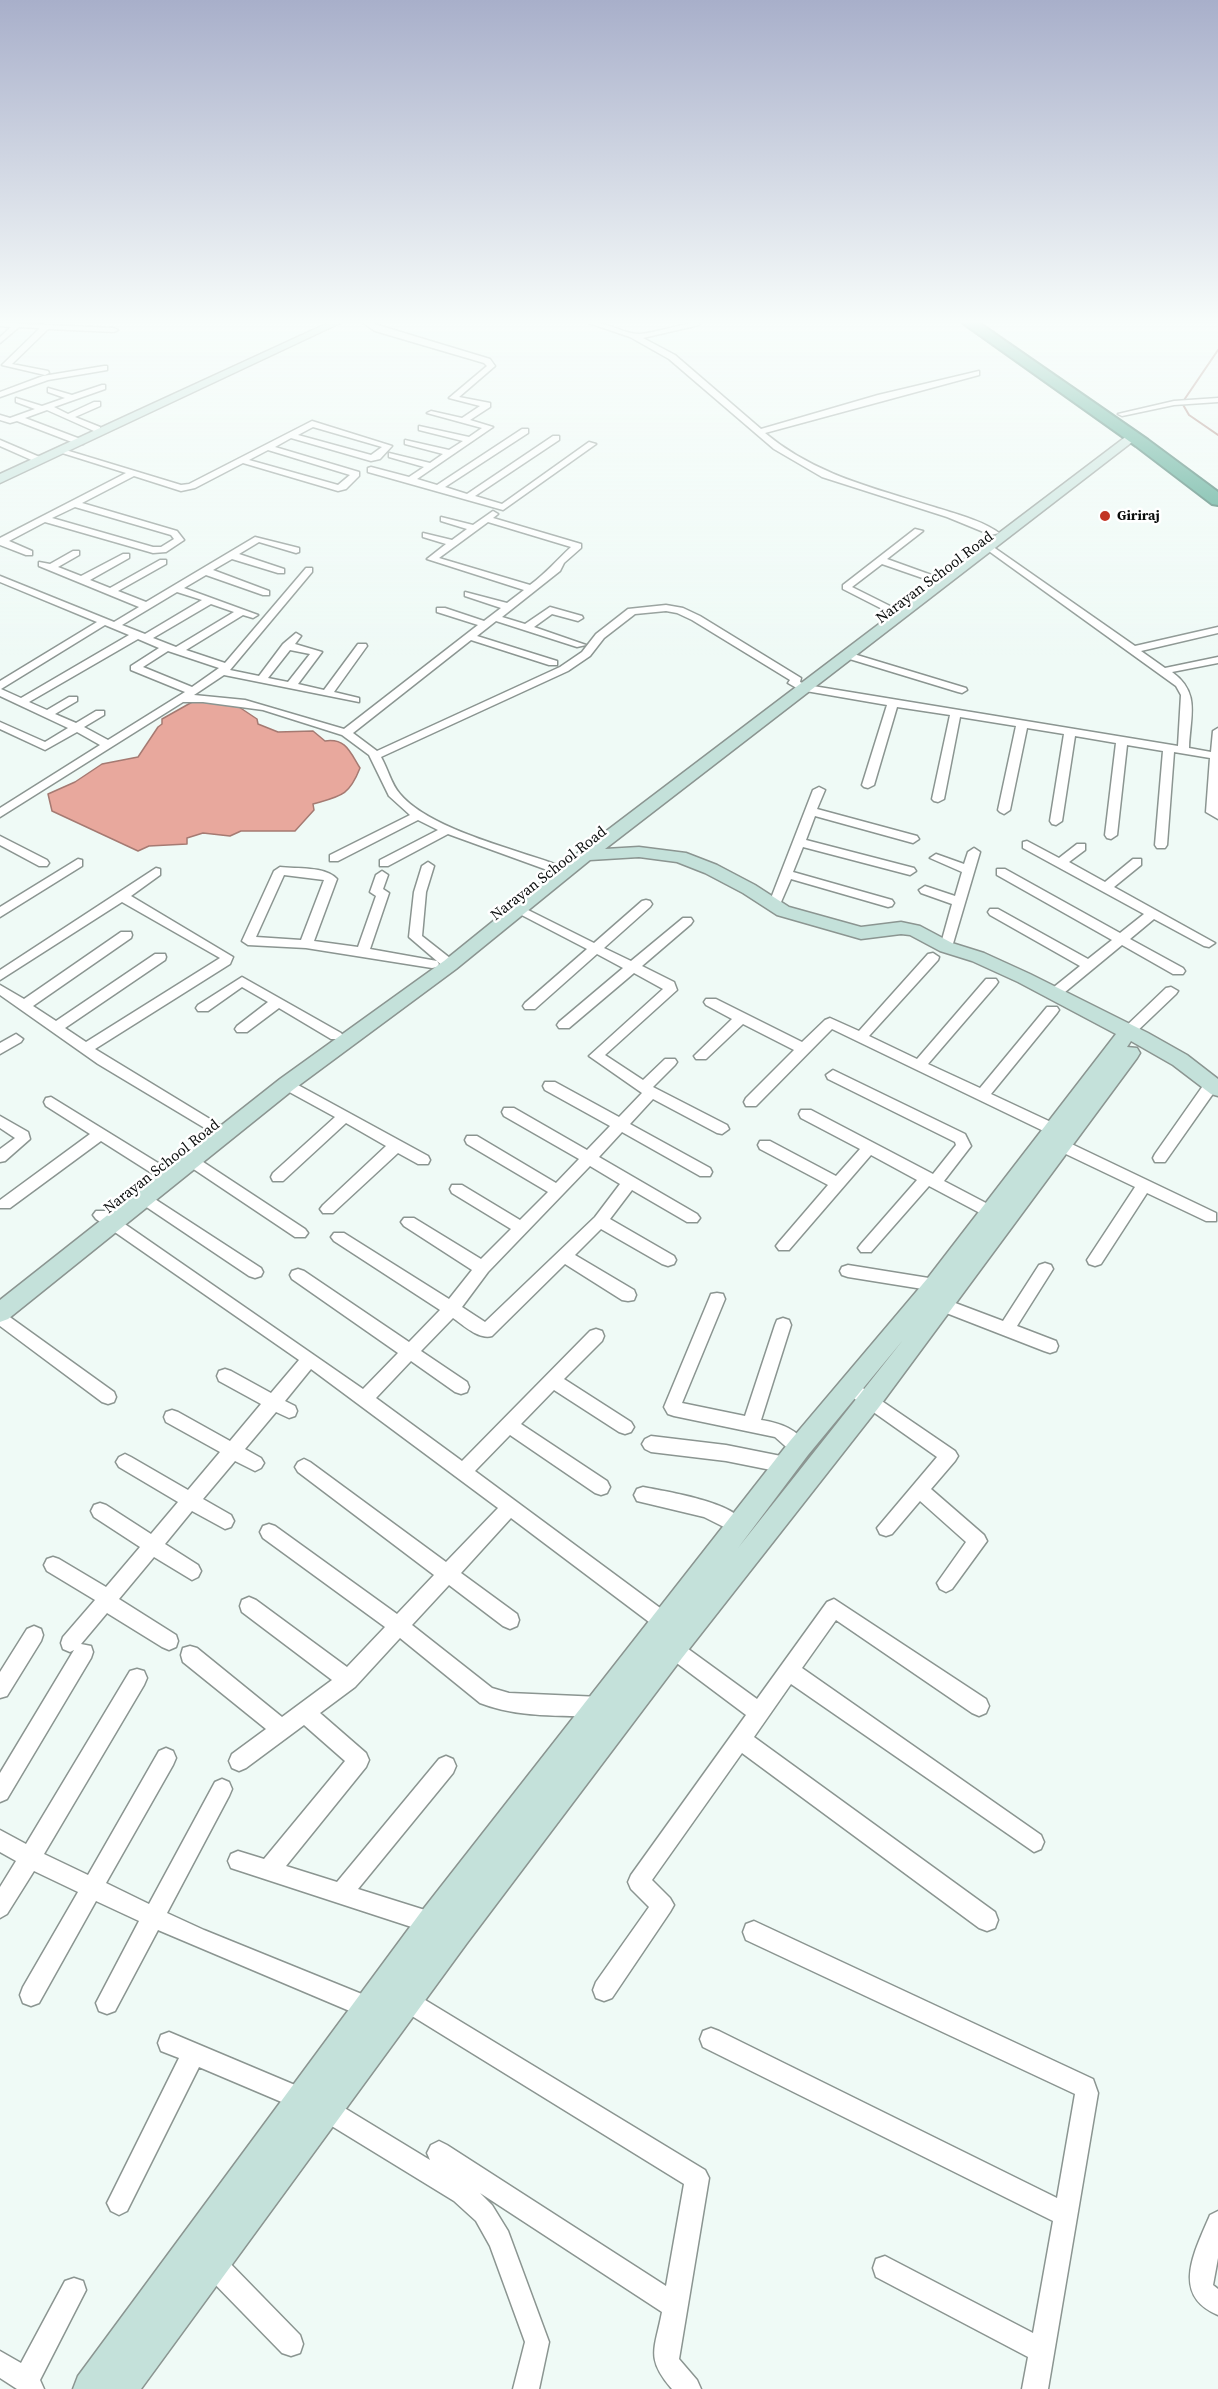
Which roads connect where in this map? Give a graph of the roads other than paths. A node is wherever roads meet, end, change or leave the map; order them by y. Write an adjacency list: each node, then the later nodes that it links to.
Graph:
1 (60, 434): 14 (street)
2 (88, 434): 14 (street)
3 (91, 434): 14 (street)
4 (350, 434): 11 (street)
5 (448, 434): 13 (street)
6 (479, 434): 13 (street)
7 (520, 434): 34 (street)
8 (762, 434): 45 (street)
9 (1130, 434): 19 (highway); 22 (street)
10 (1151, 434): 33 (highway)
11 (291, 435): 18 (street)
12 (556, 438): 35 (street)
13 (471, 440): 23 (street)
14 (77, 441): 21 (street); 25 (street)
15 (408, 442): 23 (street)
16 (0, 443): 25 (street)
17 (592, 444): 38 (street)
18 (267, 447): 26 (street); 26 (street)
19 (1150, 448): 22 (street); 36 (highway)
20 (0, 449): 25 (street)
21 (62, 450): 25 (street); 30 (street)
22 (1107, 451): 45 (street)
23 (451, 453): 27 (street)
24 (392, 455): 27 (street)
25 (33, 460): 29 (street); 31 (street)
26 (241, 460): 30 (street)
27 (431, 466): 32 (street)
28 (371, 470): 32 (street)
29 (0, 473)
30 (134, 473): 37 (street)
31 (0, 479)
32 (410, 480): 34 (street)
33 (1218, 483)
34 (438, 489): 35 (street)
35 (468, 497): 38 (street)
36 (1218, 500)
37 (75, 504): 39 (street); 39 (street)
38 (503, 507): 41 (street)
39 (44, 519): 46 (street)
40 (444, 519): 42 (street)
41 (486, 519): 42 (street); 62 (street)
42 (474, 528): 47 (street)
43 (918, 531): 53 (street)
44 (426, 535): 47 (street)
45 (991, 540): 59 (street, Narayan School Road); 85 (street); 86 (street)
46 (1, 542): 49 (street)
47 (453, 543): 62 (street)
48 (296, 550): 51 (street)
49 (29, 553)
50 (76, 553): 60 (street)
51 (231, 555): 56 (street); 57 (street)
52 (126, 556): 60 (street)
53 (879, 560): 59 (street); 70 (street)
54 (163, 562): 63 (street)
55 (309, 570): 89 (street)
56 (205, 571): 61 (street); 64 (street)
57 (281, 571)
58 (0, 579): 75 (street)
59 (934, 579): 70 (street, Narayan School Road)
60 (82, 580): 63 (street)
61 (176, 588): 66 (street); 67 (street)
62 (532, 589): 68 (street)
63 (110, 592): 67 (street)
64 (266, 593)
65 (468, 594): 68 (street)
66 (210, 600): 71 (street); 79 (street)
67 (146, 606): 75 (street)
68 (509, 607): 74 (street)
69 (441, 610): 74 (street)
70 (892, 611): 92 (street, Narayan School Road)
71 (241, 612): 72 (street); 84 (street)
72 (253, 615)
73 (578, 618): 76 (street)
74 (491, 622): 76 (street); 80 (street)
75 (109, 624): 79 (street); 93 (street)
76 (527, 628): 81 (street)
77 (1218, 630): 85 (street)
78 (296, 636): 82 (street)
79 (141, 637): 84 (street); 102 (street)
80 (471, 637): 88 (street); 112 (street)
81 (581, 645)
82 (287, 646): 91 (street); 94 (street)
83 (362, 646): 98 (street)
84 (173, 648): 89 (street); 96 (street)
85 (1131, 650): 90 (street)
86 (847, 655): 92 (street); 95 (street)
87 (1218, 660): 90 (street)
88 (553, 663)
89 (224, 669): 91 (street); 96 (street)
90 (1162, 671): 116 (street)
91 (261, 680): 94 (street)
92 (798, 684): 103 (street); 117 (street); 137 (street); 145 (street, Narayan School Road)
93 (0, 686)
94 (291, 686): 98 (street)
95 (962, 690)
96 (193, 691): 100 (street)
97 (0, 692): 102 (street)
98 (327, 694): 101 (street)
99 (73, 699): 106 (street)
100 (179, 700): 112 (street); 114 (street)
101 (355, 700)
102 (21, 702): 106 (street)
103 (893, 702): 104 (street); 119 (street)
104 (956, 712): 107 (street); 121 (street)
105 (100, 713): 109 (street)
106 (47, 714): 109 (street)
107 (1022, 723): 111 (street); 122 (street)
108 (0, 724): 109 (street)
109 (77, 728): 114 (street)
110 (1218, 731): 118 (street)
111 (1070, 732): 113 (street); 127 (street)
112 (346, 733): 117 (street)
113 (1122, 740): 115 (street); 129 (street)
114 (108, 745): 124 (street)
115 (1169, 748): 116 (street); 134 (street)
116 (1183, 751): 118 (street)
117 (374, 756): 125 (street)
118 (1216, 756): 126 (street)
119 (868, 785)
120 (819, 790): 123 (street)
121 (938, 799)
122 (1004, 810)
123 (810, 811): 130 (street); 132 (street)
124 (0, 813)
125 (418, 815): 128 (street); 138 (street)
126 (1218, 815)
127 (1056, 821)
128 (449, 829): 145 (street); 168 (street)
129 (1111, 835)
130 (913, 839)
131 (0, 840): 141 (street)
132 (799, 842): 147 (street); 150 (street)
133 (1027, 845): 143 (street)
134 (1161, 845)
135 (1081, 848): 143 (street)
136 (974, 852): 146 (street)
137 (586, 855): 145 (street); 157 (street)
138 (333, 858)
139 (936, 858): 146 (street)
140 (1137, 862): 151 (street)
141 (43, 863)
142 (78, 863): 160 (street)
143 (1060, 863): 151 (street)
144 (428, 866): 171 (street)
145 (561, 870): 158 (street); 171 (street, Narayan School Road)
146 (969, 870): 154 (street)
147 (910, 871)
148 (156, 872): 153 (street)
149 (1001, 872): 164 (street)
150 (786, 874): 155 (street); 157 (street)
151 (1106, 887): 161 (street)
152 (925, 890): 154 (street)
153 (122, 896): 175 (street); 193 (street)
154 (959, 902): 169 (street)
155 (888, 903)
156 (646, 904): 167 (street)
157 (774, 906): 169 (street)
158 (518, 910): 167 (street); 171 (street)
159 (994, 912): 172 (street)
160 (0, 913)
161 (1153, 913): 164 (street); 165 (street)
162 (687, 921): 173 (street)
163 (126, 935): 182 (street)
164 (1120, 939): 172 (street); 174 (street)
165 (1209, 943)
166 (306, 944): 166 (street); 168 (street)
167 (596, 948): 173 (street); 183 (street)
168 (363, 952): 171 (street)
169 (939, 952): 181 (street); 191 (street)
170 (160, 957): 187 (street)
171 (441, 962): 190 (street, Narayan School Road); 200 (street)
172 (1089, 965): 181 (street)
173 (633, 967): 186 (street); 203 (street)
174 (1178, 971)
175 (0, 976)
176 (991, 982): 198 (street)
177 (0, 989): 182 (street)
178 (1171, 991): 189 (street)
179 (278, 1002): 184 (street); 188 (street); 190 (street)
180 (711, 1002): 185 (street)
181 (1053, 1002): 189 (street); 204 (street)
182 (25, 1005): 187 (street)
183 (530, 1006)
184 (203, 1008)
185 (741, 1018): 195 (street); 196 (street)
186 (564, 1025)
187 (56, 1028): 193 (street)
188 (242, 1029)
189 (1134, 1035): 202 (street); 215 (street)
190 (336, 1036): 212 (street, Narayan School Road)
191 (860, 1038): 195 (street); 198 (street)
192 (16, 1039): 194 (street)
193 (85, 1048): 212 (street)
194 (0, 1049)
195 (803, 1049): 206 (street)
196 (701, 1056)
197 (670, 1062): 203 (street)
198 (919, 1065): 204 (street)
199 (833, 1075): 228 (street)
200 (287, 1084): 209 (street); 212 (street)
201 (550, 1086): 211 (street)
202 (1215, 1087): 222 (street)
203 (648, 1089): 211 (street); 213 (street)
204 (982, 1095): 215 (street)
205 (51, 1102): 214 (street)
206 (751, 1102)
207 (509, 1112): 221 (street)
208 (806, 1114): 219 (street)
209 (345, 1116): 217 (street); 227 (street)
210 (0, 1121): 220 (street)
211 (619, 1125): 221 (street); 226 (street)
212 (218, 1130): 223 (street); 225 (street, Narayan School Road)
213 (722, 1130)
214 (101, 1133): 225 (street); 235 (street)
215 (1057, 1137): 231 (street); 237 (street)
216 (472, 1140): 233 (street)
217 (397, 1145): 224 (street); 236 (street)
218 (765, 1145): 230 (street)
219 (869, 1148): 228 (street); 230 (street)
220 (0, 1157)
221 (588, 1158): 229 (street); 233 (street)
222 (1160, 1158)
223 (191, 1160): 234 (street); 244 (street)
224 (423, 1160)
225 (158, 1170): 240 (street, Narayan School Road)
226 (705, 1172)
227 (278, 1177)
228 (931, 1180): 237 (street); 247 (street)
229 (630, 1182): 239 (street); 241 (street)
230 (837, 1184): 246 (street)
231 (1144, 1185): 238 (street); 250 (street)
232 (457, 1189): 243 (street)
233 (558, 1191): 243 (street)
234 (144, 1198): 240 (street); 254 (street)
235 (5, 1204)
236 (328, 1209)
237 (998, 1216): 256 (street)
238 (1211, 1217)
239 (692, 1218)
240 (107, 1219): 257 (street, Narayan School Road); 261 (street); 268 (street)
241 (600, 1221): 248 (street); 249 (street)
242 (409, 1222): 251 (street)
243 (521, 1228): 251 (street)
244 (300, 1233)
245 (339, 1238): 260 (street)
246 (784, 1246)
247 (866, 1248)
248 (566, 1256): 258 (street); 260 (street)
249 (668, 1260)
250 (1095, 1260)
251 (482, 1268): 260 (street)
252 (1045, 1269): 264 (street)
253 (848, 1271): 256 (street)
254 (255, 1272)
255 (298, 1275): 267 (street)
256 (939, 1294): 264 (street); 272 (street)
257 (0, 1295)
258 (628, 1295)
259 (717, 1299): 278 (street)
260 (451, 1310): 267 (street)
261 (0, 1313)
262 (0, 1317): 273 (street)
263 (783, 1325): 278 (street)
264 (1007, 1329): 266 (street)
265 (596, 1336): 270 (street)
266 (1050, 1346)
267 (410, 1353): 271 (street); 274 (street)
268 (310, 1359): 274 (street); 275 (street)
269 (225, 1376): 275 (street)
270 (553, 1381): 279 (street); 280 (street)
271 (461, 1387)
272 (861, 1394): 283 (street); 289 (street); 310 (street)
273 (108, 1397)
274 (364, 1399): 287 (street)
275 (273, 1402): 276 (street); 282 (street)
276 (289, 1411)
277 (172, 1417): 282 (street)
278 (751, 1424): 283 (street)
279 (509, 1425): 287 (street); 288 (street)
280 (625, 1427)
281 (651, 1444): 283 (street)
282 (233, 1450): 285 (street); 291 (street)
283 (792, 1457): 295 (street)
284 (125, 1462): 291 (street)
285 (255, 1463)
286 (304, 1467): 301 (street)
287 (463, 1472): 292 (street)
288 (601, 1487)
289 (920, 1490): 296 (street); 302 (street)
290 (643, 1495): 295 (street)
291 (191, 1500): 294 (street); 298 (street)
292 (510, 1507): 301 (street); 306 (street)
293 (100, 1511): 298 (street)
294 (225, 1521)
295 (738, 1527): 306 (street)
296 (886, 1528)
297 (269, 1532): 307 (street)
298 (153, 1544): 300 (street); 303 (street)
299 (53, 1564): 303 (street)
300 (192, 1571)
301 (448, 1574): 305 (street); 307 (street)
302 (946, 1583)
303 (106, 1599): 309 (street); 326 (street)
304 (249, 1606): 314 (street)
305 (510, 1620)
306 (664, 1622): 310 (street); 317 (street)
307 (400, 1627): 314 (street); 317 (street)
308 (34, 1635): 315 (street)
309 (169, 1641)
310 (673, 1648): 318 (street); 337 (street)
311 (190, 1655): 320 (street)
312 (788, 1670): 316 (street); 318 (street); 328 (street)
313 (137, 1678): 329 (street)
314 (348, 1680): 319 (street)
315 (0, 1689)
316 (979, 1706)
317 (601, 1707): 337 (street)
318 (758, 1712): 321 (street)
319 (305, 1713): 320 (street); 331 (street)
320 (282, 1730): 323 (street)
321 (740, 1738): 336 (street); 339 (street)
322 (166, 1758): 332 (street)
323 (239, 1761)
324 (446, 1766): 333 (street)
325 (222, 1789): 335 (street)
326 (0, 1791)
327 (0, 1840): 329 (street)
328 (1034, 1842)
329 (30, 1858): 332 (street); 334 (street)
330 (238, 1861): 331 (street)
331 (268, 1871): 333 (street)
332 (92, 1888): 335 (street); 340 (street)
333 (341, 1893): 337 (street)
334 (0, 1907)
335 (154, 1917): 342 (street); 343 (street)
336 (987, 1920)
337 (444, 1927): 341 (street); 343 (street)
338 (754, 1932): 350 (street)
339 (604, 1990)
340 (31, 1995)
341 (407, 2000): 347 (street); 356 (street)
342 (107, 2003)
343 (371, 2009): 347 (street)
344 (711, 2039): 350 (street)
345 (169, 2043): 346 (street)
346 (193, 2054): 347 (street); 349 (street)
347 (315, 2104): 352 (street); 362 (street); 364 (street)
348 (439, 2153): 356 (street)
349 (119, 2203)
350 (1066, 2215): 358 (street)
351 (1218, 2223): 355 (street)
352 (212, 2263): 357 (street); 363 (street)
353 (885, 2268): 358 (street)
354 (74, 2290): 360 (street)
355 (1218, 2303)
356 (676, 2307): 361 (street)
357 (291, 2344)
358 (1042, 2351): 365 (street)
359 (0, 2364): 360 (street)
360 (29, 2385)
361 (681, 2386)
362 (91, 2389)
363 (119, 2389)
364 (526, 2389)
365 (1035, 2389)

